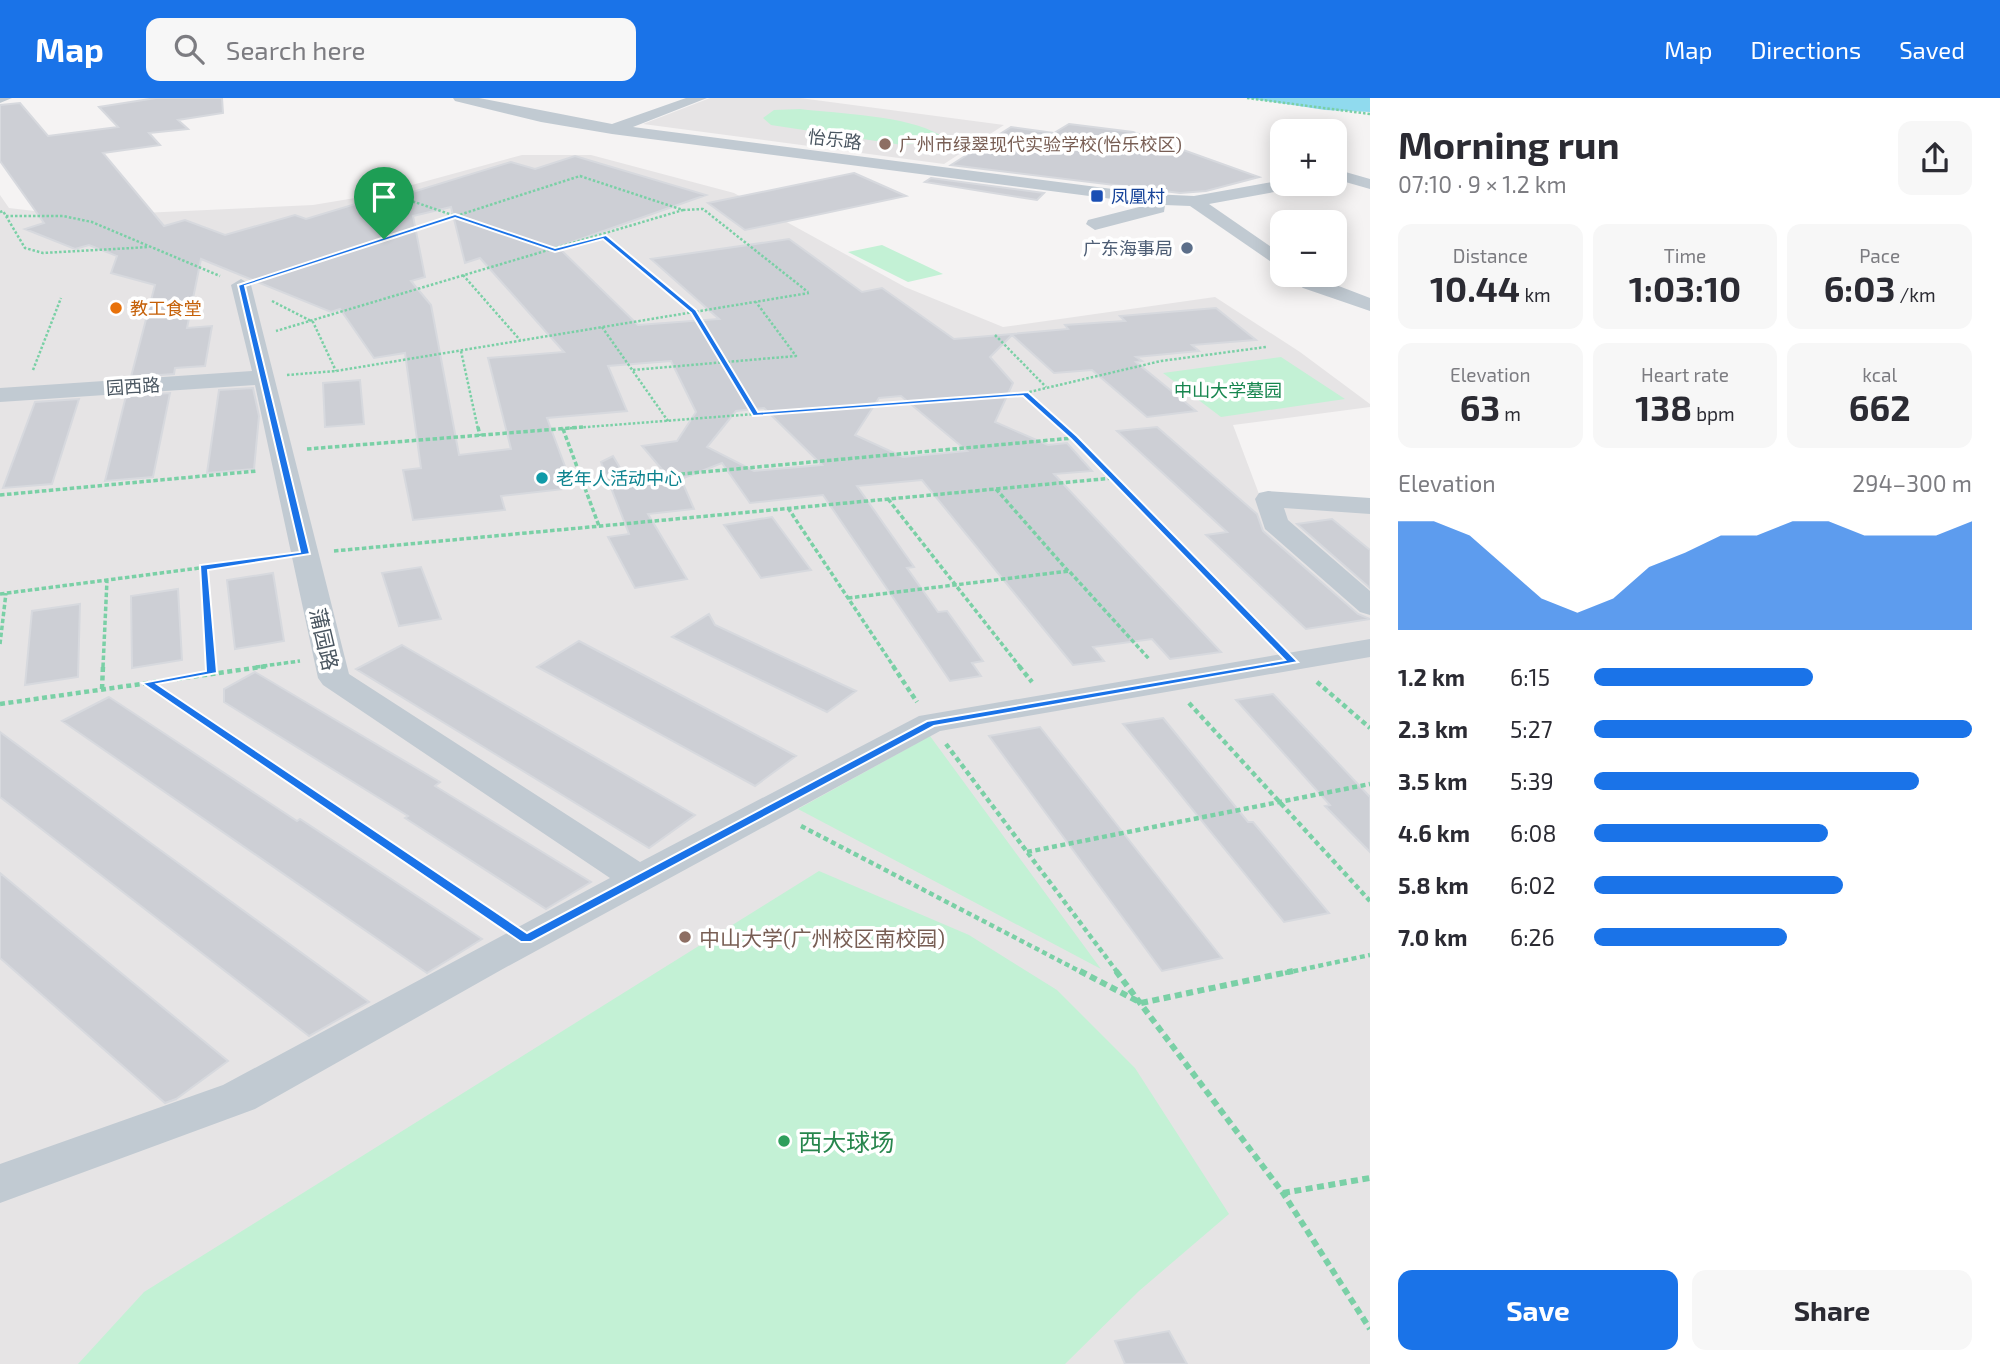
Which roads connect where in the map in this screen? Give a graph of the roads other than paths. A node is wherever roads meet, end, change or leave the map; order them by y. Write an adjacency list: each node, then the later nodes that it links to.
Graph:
1 (460, 98): 3 (street, 怡乐路)
2 (700, 98): 3 (street)
3 (612, 128): 9 (street, 怡乐路)
4 (1370, 164): 5 (street)
5 (1347, 171)
6 (1347, 177): 7 (street)
7 (1370, 184)
8 (1270, 188): 9 (street, 怡乐路)
9 (1188, 202): 10 (street); 11 (street)
10 (1095, 224)
11 (1270, 256)
12 (241, 285): 15 (street, 蒲园路)
13 (1319, 287): 14 (street)
14 (1370, 305)
15 (265, 377): 16 (street, 园西路); 20 (street, 蒲园路)
16 (0, 395)
17 (1370, 506): 18 (street)
18 (1370, 607)
19 (1370, 648): 20 (street)
20 (638, 879): 21 (street)
21 (0, 1184)

